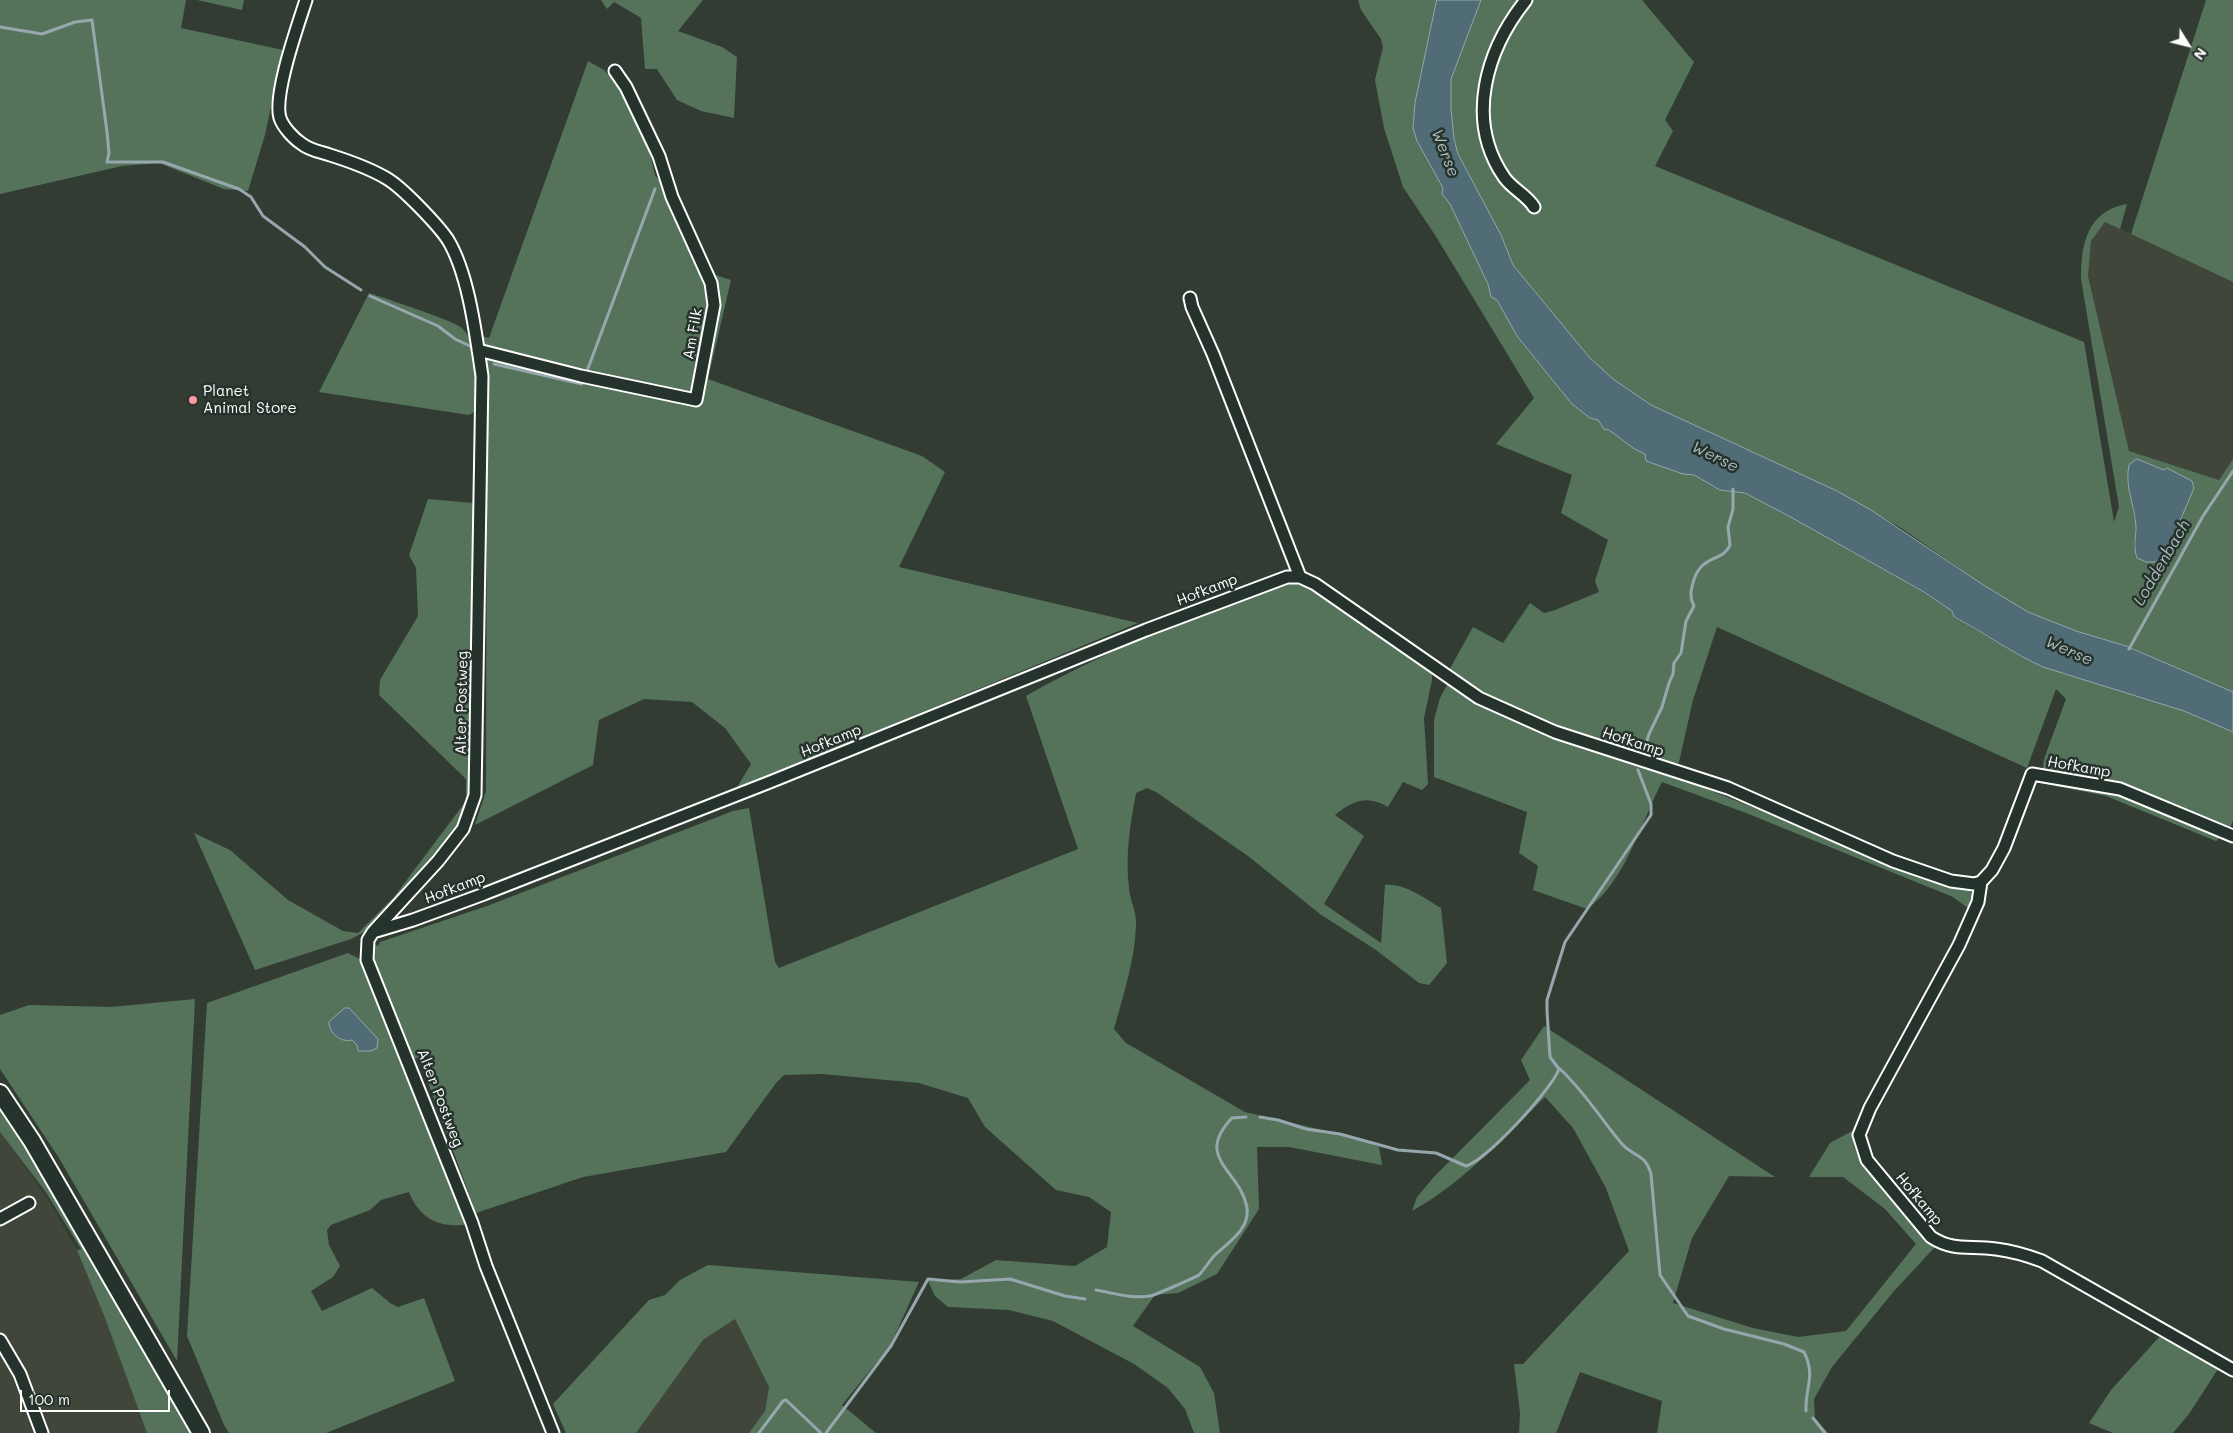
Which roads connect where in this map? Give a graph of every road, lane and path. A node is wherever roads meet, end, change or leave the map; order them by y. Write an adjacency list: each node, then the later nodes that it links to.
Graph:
1 (306, 0): 6 (street, Alter Postweg)
2 (1526, 0): 4 (street)
3 (615, 72): 6 (street, Am Filk)
4 (1534, 207)
5 (1190, 298): 7 (street)
6 (478, 350): 10 (street, Alter Postweg)
7 (1300, 577): 9 (street, Hofkamp); 10 (street, Hofkamp)
8 (2233, 836): 9 (street, Hofkamp)
9 (1981, 882): 15 (street, Hofkamp)
10 (373, 932): 18 (street, Alter Postweg)
11 (0, 1093): 17 (main road)
12 (29, 1203): 13 (street)
13 (0, 1219)
14 (0, 1340): 16 (street)
15 (2233, 1370)
16 (42, 1433)
17 (201, 1433)
18 (553, 1433)

